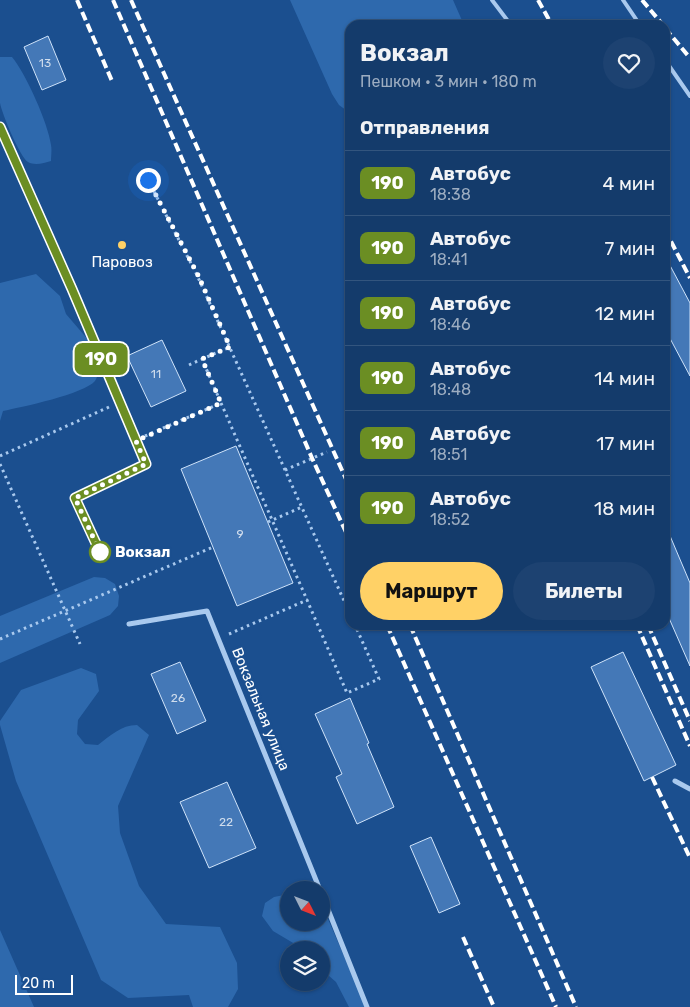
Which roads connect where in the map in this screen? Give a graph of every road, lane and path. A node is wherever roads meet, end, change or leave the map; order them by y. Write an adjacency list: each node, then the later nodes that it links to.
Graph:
1 (492, 0): 3 (lane)
2 (623, 0): 4 (lane)
3 (507, 20)
4 (637, 20)
5 (670, 67): 6 (lane)
6 (690, 96)
7 (0, 127): 12 (street)
8 (148, 180): 9 (path)
9 (230, 347): 10 (path); 18 (path)
10 (202, 359): 11 (path); 13 (path)
11 (189, 365)
12 (120, 403): 14 (street); 16 (path)
13 (221, 403): 14 (path); 23 (path)
14 (136, 441): 22 (street)
15 (327, 452): 18 (path)
16 (0, 456)
17 (0, 464): 25 (path)
18 (285, 470): 19 (path)
19 (302, 507): 20 (path, bridge); 24 (path)
20 (268, 522)
21 (213, 547): 25 (path)
22 (100, 552)
23 (307, 600): 27 (path); 28 (path)
24 (345, 603)
25 (65, 611): 29 (path); 30 (path)
26 (130, 624): 28 (street, Вокзальная улица)
27 (357, 630)
28 (219, 638): 33 (street, Вокзальная улица)
29 (0, 639)
30 (80, 644)
31 (675, 781): 32 (street)
32 (690, 789)
33 (317, 881)
34 (330, 914): 35 (street, Вокзальная улица)
35 (367, 1007)

